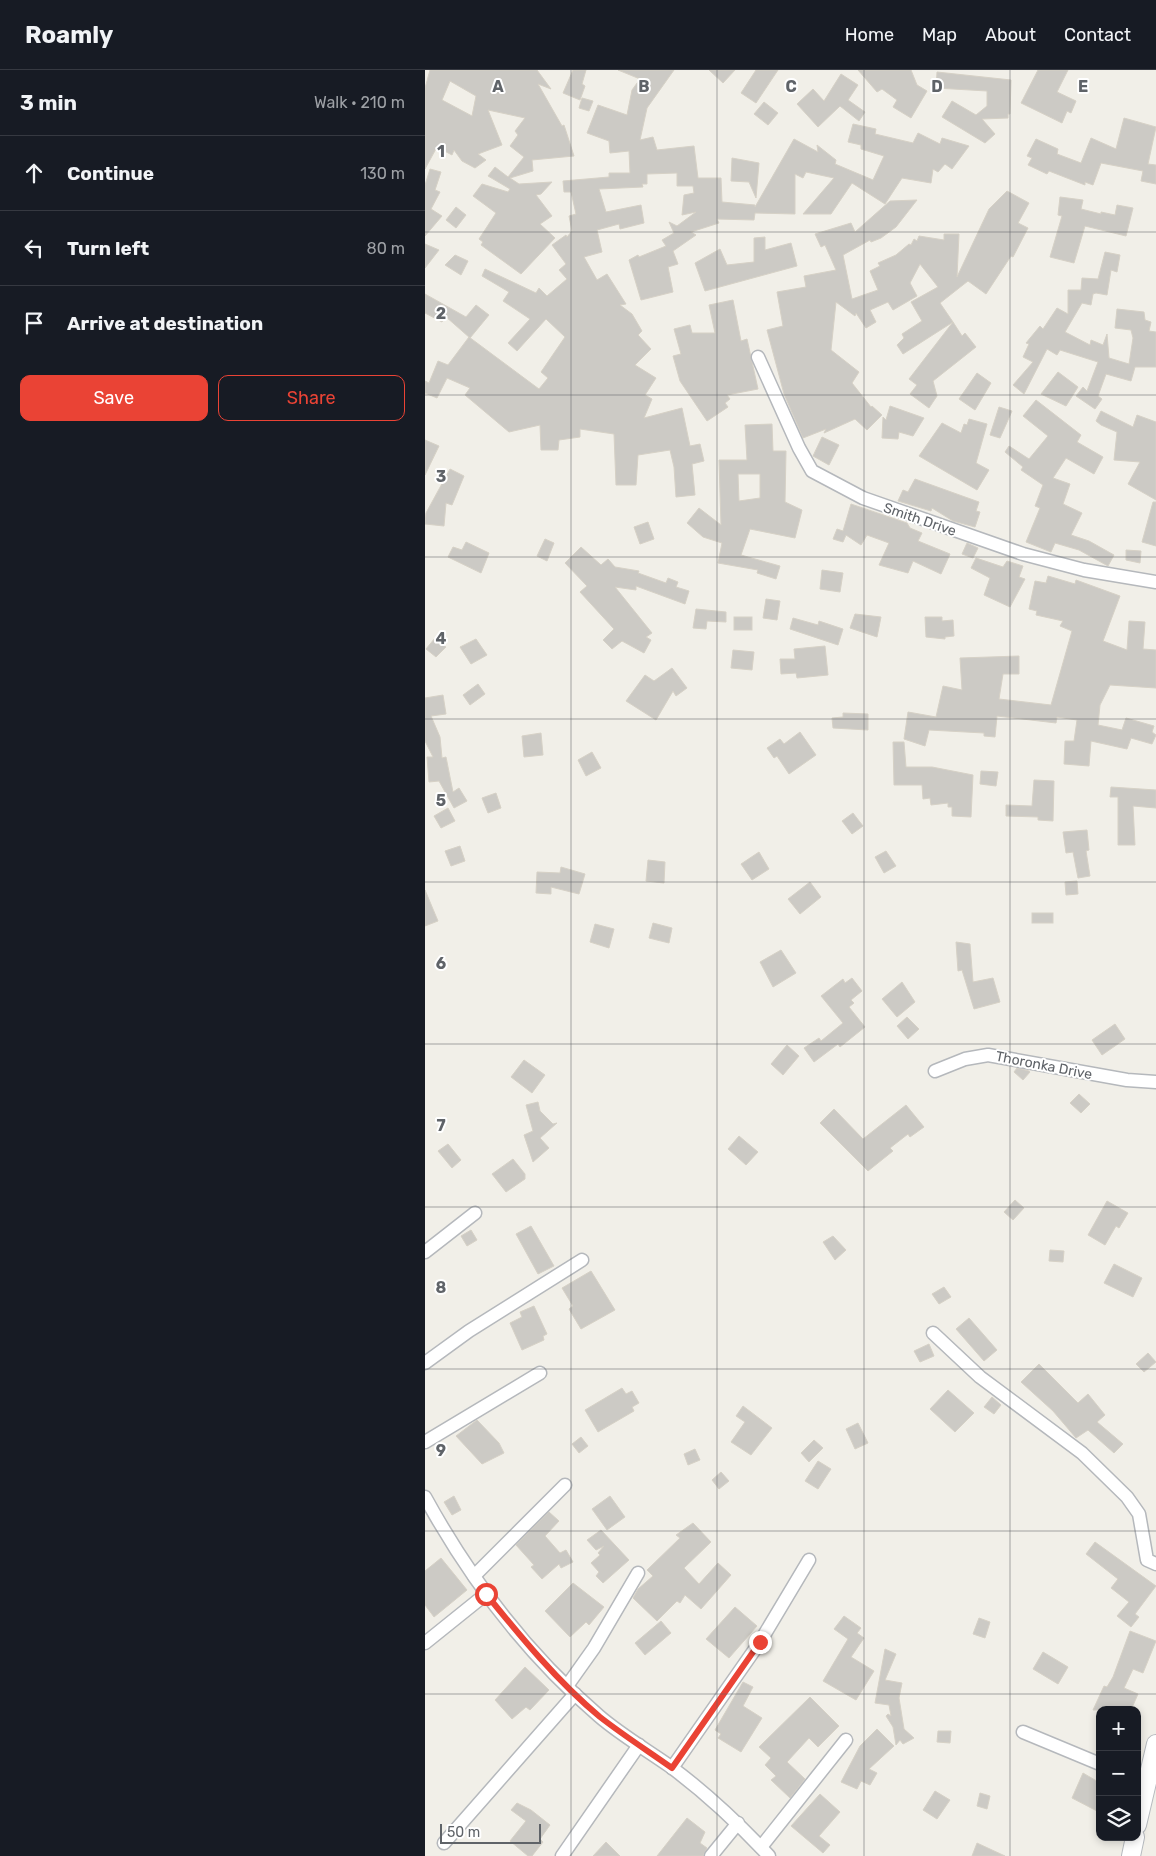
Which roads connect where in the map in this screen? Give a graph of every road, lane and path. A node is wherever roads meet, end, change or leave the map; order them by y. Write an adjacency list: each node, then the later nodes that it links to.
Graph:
1 (759, 357): 2 (street, Smith Drive)
2 (1156, 582)
3 (935, 1071): 4 (street, Thoronka Drive)
4 (1156, 1082)
5 (475, 1213): 6 (street)
6 (425, 1252)
7 (582, 1260): 9 (street)
8 (933, 1333): 15 (street)
9 (425, 1363)
10 (540, 1374): 11 (street)
11 (425, 1442)
12 (565, 1485): 17 (street)
13 (425, 1497): 17 (street)
14 (809, 1560): 26 (street)
15 (1156, 1564)
16 (637, 1573): 20 (street)
17 (474, 1576): 18 (street)
18 (486, 1594): 19 (street); 20 (street)
19 (425, 1643)
20 (571, 1690): 24 (street); 31 (street)
21 (1023, 1732): 25 (street)
22 (846, 1740): 32 (street)
23 (1156, 1744): 27 (street)
24 (639, 1745): 26 (street); 33 (street)
25 (1096, 1762)
26 (672, 1768): 29 (street)
27 (1142, 1782): 28 (street)
28 (1140, 1796)
29 (738, 1823): 32 (street); 34 (street)
30 (1134, 1841): 35 (street)
31 (444, 1843)
32 (765, 1851)
33 (562, 1856)
34 (711, 1856)
35 (1131, 1856)

